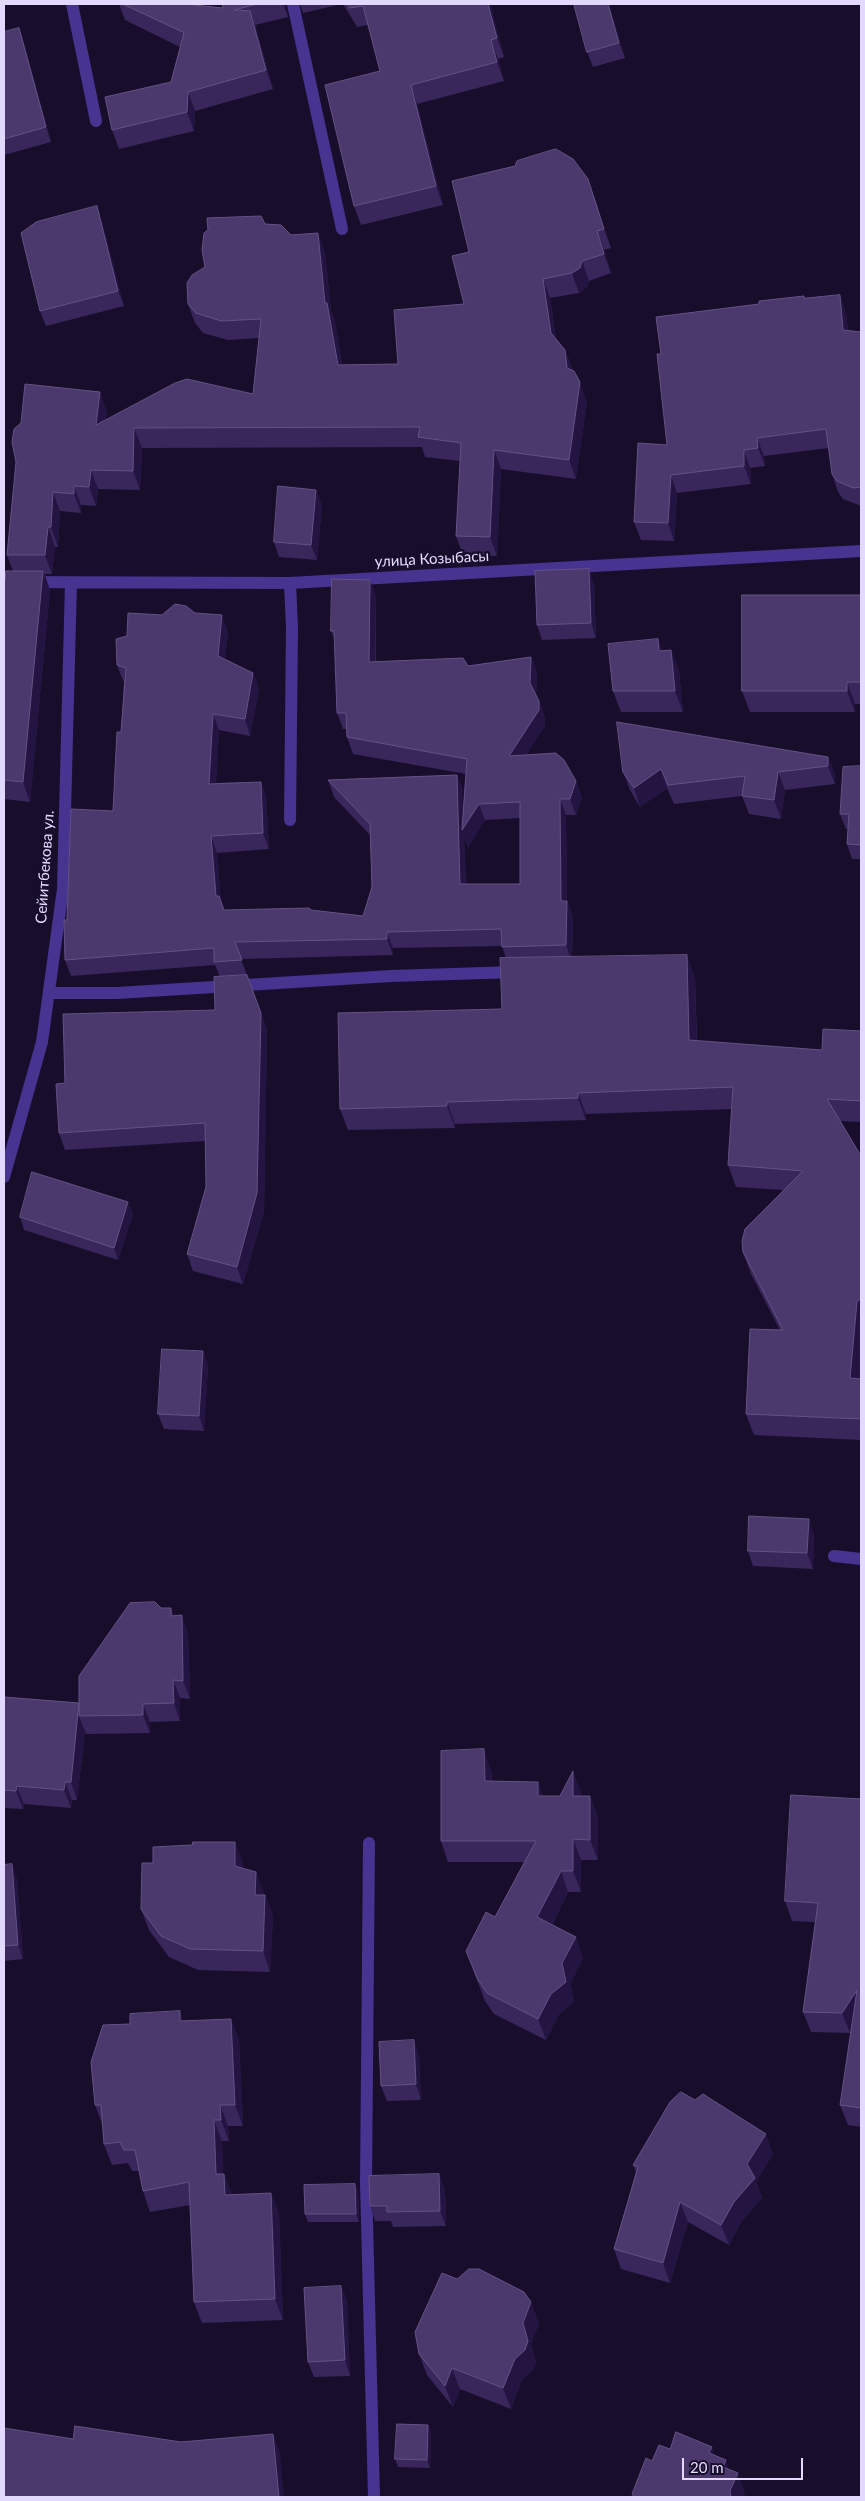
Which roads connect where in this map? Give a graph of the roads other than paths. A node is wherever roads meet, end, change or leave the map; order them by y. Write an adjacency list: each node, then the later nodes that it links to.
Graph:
1 (72, 4): 3 (street)
2 (293, 4): 4 (street)
3 (96, 121)
4 (342, 229)
5 (861, 551): 8 (street, улица Козыбасы)
6 (4, 582): 7 (street, улица Козыбасы)
7 (71, 583): 8 (street, улица Козыбасы); 11 (street, Сейитбекова ул.)
8 (290, 583): 9 (street)
9 (290, 820)
10 (528, 971): 11 (street)
11 (49, 993): 12 (street, Сейитбекова ул.)
12 (4, 1177)
13 (834, 1556): 14 (street)
14 (861, 1559)
15 (370, 1843): 16 (street)
16 (374, 2497)

